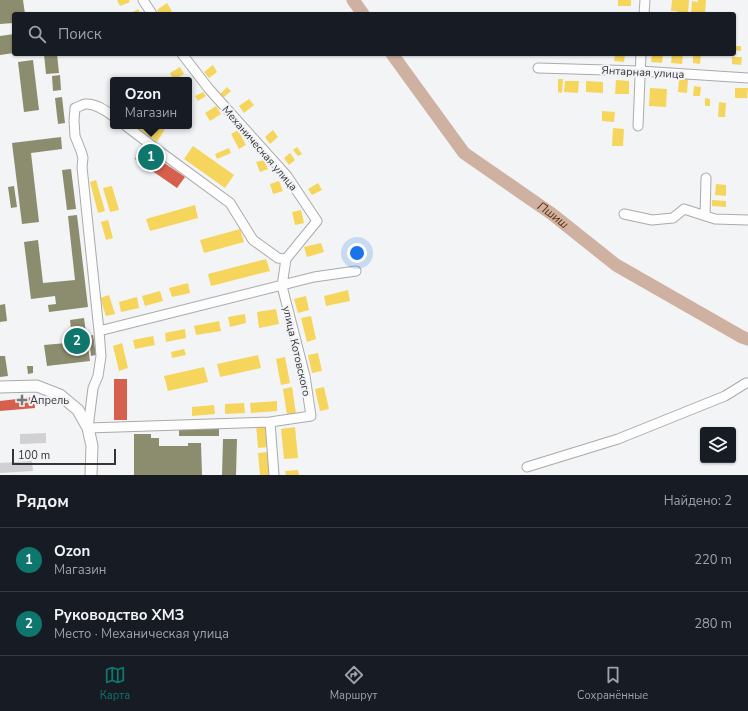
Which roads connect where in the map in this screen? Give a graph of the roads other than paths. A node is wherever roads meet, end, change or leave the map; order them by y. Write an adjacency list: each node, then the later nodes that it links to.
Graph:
1 (143, 0): 3 (street)
2 (644, 0): 4 (street)
3 (151, 12)
4 (644, 12)
5 (184, 56): 17 (street, Механическая улица)
6 (641, 56): 8 (street)
7 (538, 68): 8 (street, Янтарная улица)
8 (640, 71): 9 (street, Янтарная улица); 11 (street)
9 (748, 78)
10 (110, 114): 20 (street)
11 (638, 126)
12 (130, 129): 17 (street)
13 (706, 178): 15 (street)
14 (624, 214): 15 (street)
15 (705, 216): 16 (street)
16 (748, 220)
17 (286, 259): 19 (street)
18 (356, 271): 19 (street)
19 (282, 286): 20 (street); 23 (street, улица Котовского)
20 (99, 331): 24 (street)
21 (748, 383): 25 (street)
22 (0, 387): 24 (main road)
23 (270, 422): 24 (street); 27 (street)
24 (88, 428): 26 (main road)
25 (527, 467)
26 (91, 475)
27 (274, 475)

